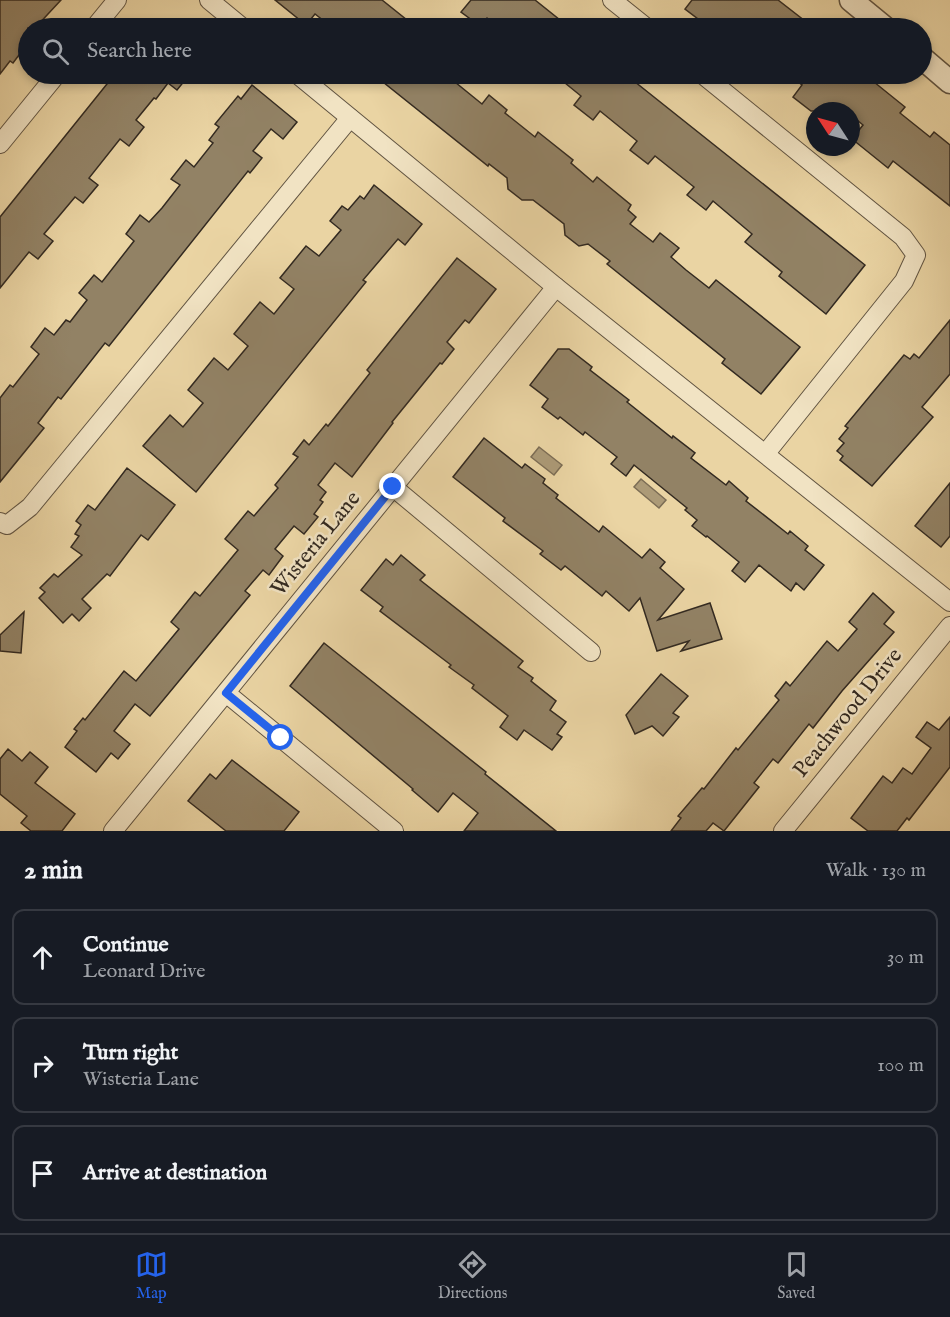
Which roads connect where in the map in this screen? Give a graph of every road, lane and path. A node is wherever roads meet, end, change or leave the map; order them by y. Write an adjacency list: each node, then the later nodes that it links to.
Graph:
1 (117, 0): 5 (street)
2 (209, 0): 6 (street)
3 (612, 0): 7 (street)
4 (850, 0): 8 (street)
5 (102, 18)
6 (231, 18)
7 (634, 18)
8 (872, 18)
9 (932, 67): 10 (street)
10 (950, 82)
11 (49, 84): 15 (street)
12 (309, 84): 14 (street)
13 (714, 84): 17 (street)
14 (350, 118): 16 (street); 19 (street)
15 (0, 144)
16 (556, 287): 17 (street); 18 (street, Wisteria Lane)
17 (766, 453): 20 (street)
18 (393, 487): 22 (street); 23 (street, Wisteria Lane)
19 (0, 522)
20 (950, 603)
21 (950, 626): 26 (street, Peachwood Drive)
22 (591, 652)
23 (226, 693): 24 (street, Wisteria Lane); 25 (street)
24 (113, 831)
25 (394, 831)
26 (783, 831)

